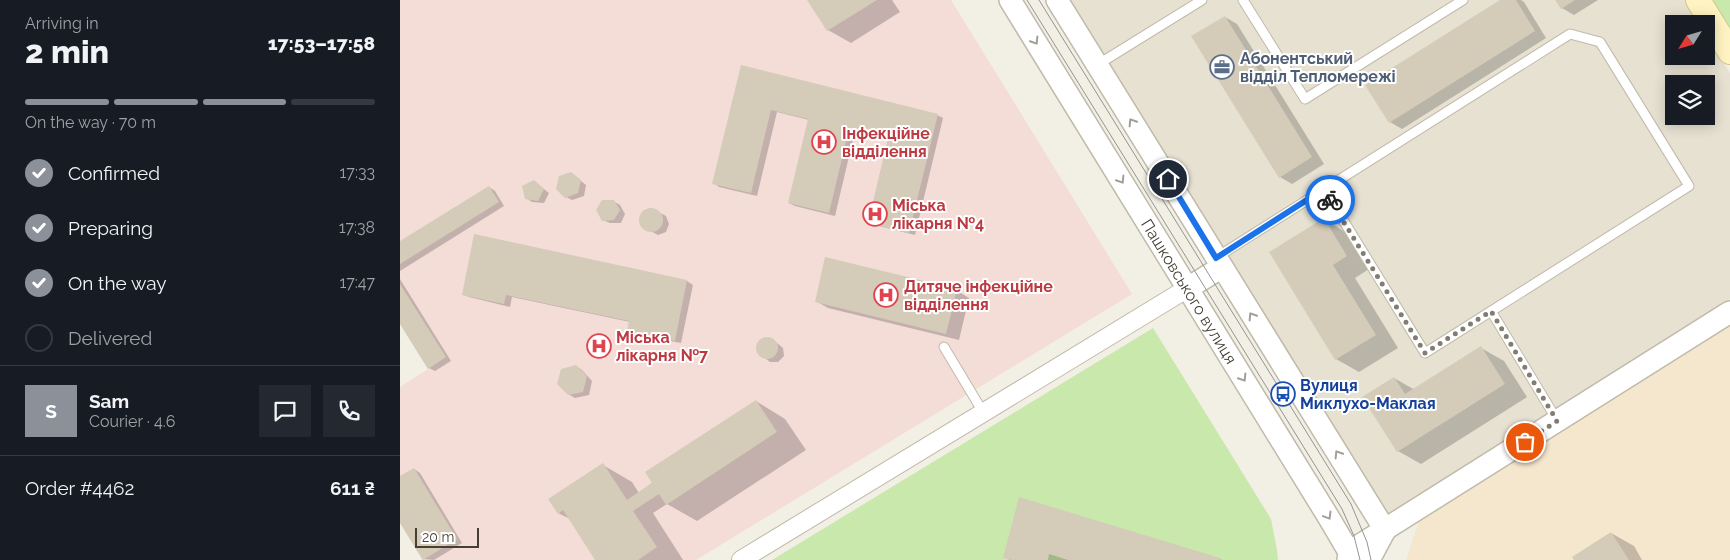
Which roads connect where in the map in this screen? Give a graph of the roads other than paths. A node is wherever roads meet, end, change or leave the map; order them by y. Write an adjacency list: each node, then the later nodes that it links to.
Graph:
1 (1010, 0): 11 (street, Пашковського вулиця, one-way to 11)
2 (1057, 0): 8 (street)
3 (1202, 0): 8 (lane)
4 (1243, 0): 5 (lane)
5 (1463, 0)
6 (1698, 0): 7 (main road)
7 (1730, 52)
8 (1097, 65): 10 (street, one-way to 8)
9 (1324, 189): 10 (lane); 12 (lane); 12 (lane)
10 (1219, 262): 11 (street); 17 (street, one-way to 10)
11 (1188, 288): 15 (street); 18 (street, Пашковського вулиця, one-way to 18)
12 (1491, 311): 16 (lane)
13 (1730, 312): 16 (street)
14 (944, 347): 15 (lane)
15 (984, 412): 19 (street)
16 (1557, 421): 17 (street)
17 (1385, 530): 18 (street); 20 (street)
18 (1349, 556)
19 (741, 560)
20 (1370, 560)

